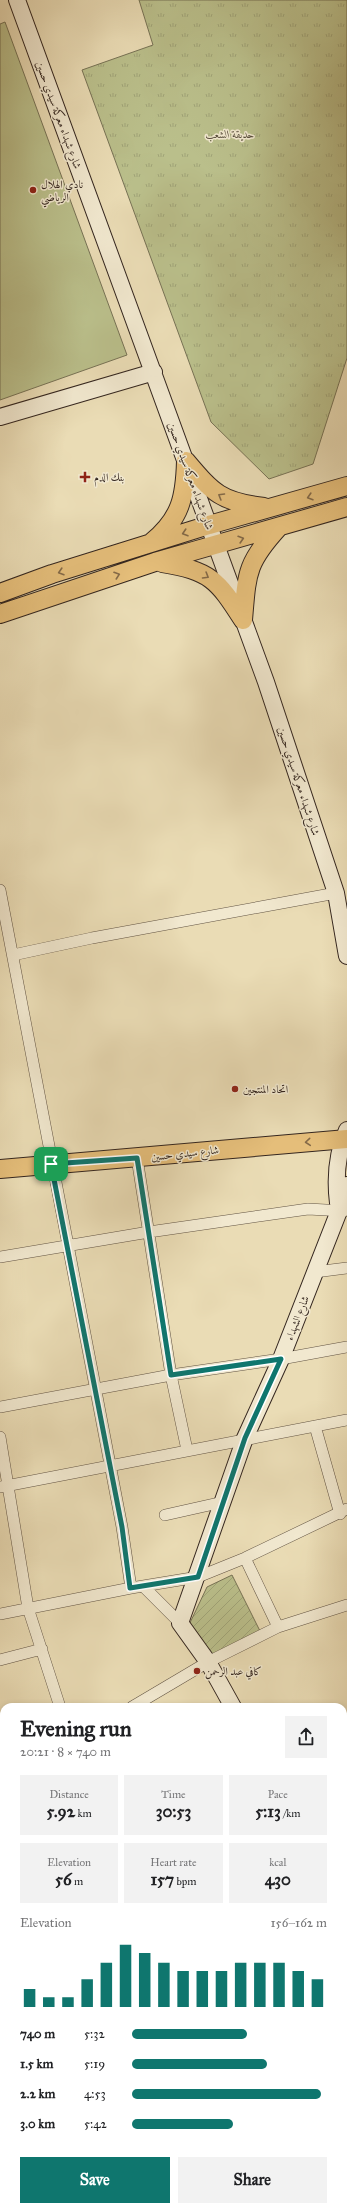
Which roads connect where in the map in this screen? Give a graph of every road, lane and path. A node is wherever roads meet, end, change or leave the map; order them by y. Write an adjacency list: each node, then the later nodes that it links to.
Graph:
1 (17, 0): 2 (main road, شارع شهداء معركة سيدي حسين)
2 (154, 372): 3 (main road); 4 (main road, شارع شهداء معركة سيدي حسين)
3 (0, 417)
4 (186, 461): 7 (main road, one-way to 4); 8 (main road, شارع شهداء معركة سيدي حسين); 10 (main road)
5 (347, 486): 7 (main road, one-way to 7)
6 (347, 507): 9 (main road)
7 (272, 508): 8 (main road)
8 (209, 525): 10 (main road, one-way to 10); 11 (main road, شارع شهداء معركة سيدي حسين)
9 (279, 527): 11 (main road, one-way to 9); 15 (main road)
10 (149, 544): 13 (main road, one-way to 13)
11 (216, 546): 12 (main road); 15 (main road, شارع شهداء معركة سيدي حسين)
12 (155, 562): 14 (main road, one-way to 12); 15 (main road, one-way to 15)
13 (0, 593)
14 (0, 614)
15 (242, 620): 17 (main road, شارع شهداء معركة سيدي حسين)
16 (0, 890): 18 (street)
17 (336, 893): 18 (street); 19 (main road, شارع شهداء معركة سيدي حسين)
18 (13, 956): 22 (street)
19 (347, 956)
20 (346, 1136): 21 (main road, شارع سيدي حسين, one-way to 21); 25 (main road)
21 (137, 1158): 22 (main road, شارع سيدي حسين); 26 (street)
22 (51, 1164): 23 (main road, شارع سيدي حسين); 27 (street)
23 (0, 1169)
24 (347, 1185): 25 (main road, شارع الشهداء)
25 (343, 1211): 26 (street); 30 (main road, شارع الشهداء)
26 (149, 1232): 27 (street); 33 (street)
27 (67, 1246): 28 (street); 34 (street)
28 (0, 1257)
29 (347, 1268): 30 (street)
30 (314, 1272): 32 (main road, شارع الشهداء)
31 (347, 1347): 32 (street)
32 (281, 1359): 33 (street); 39 (main road, شارع الشهداء)
33 (171, 1375): 34 (street); 40 (street)
34 (94, 1390): 35 (street); 41 (street)
35 (0, 1407)
36 (347, 1420): 37 (street)
37 (315, 1426): 39 (street); 44 (street)
38 (0, 1437): 42 (street)
39 (245, 1438): 40 (street); 43 (main road, شارع الشهداء)
40 (188, 1450): 41 (street)
41 (109, 1467): 42 (street); 49 (street)
42 (4, 1486): 51 (street)
43 (223, 1502): 45 (street); 47 (main road, شارع الشهداء)
44 (343, 1511): 46 (street)
45 (165, 1515)
46 (245, 1558): 47 (street); 54 (street)
47 (198, 1577): 48 (street); 53 (main road, شارع الشهداء)
48 (143, 1586): 49 (street); 53 (street)
49 (130, 1588): 51 (street)
50 (347, 1605): 54 (street)
51 (28, 1608): 52 (street); 55 (street)
52 (0, 1614)
53 (180, 1624): 57 (main road)
54 (278, 1626): 57 (street)
55 (42, 1649): 56 (street); 58 (street)
56 (0, 1660)
57 (208, 1662): 59 (street); 60 (main road)
58 (59, 1703)
59 (139, 1703)
60 (231, 1703)

